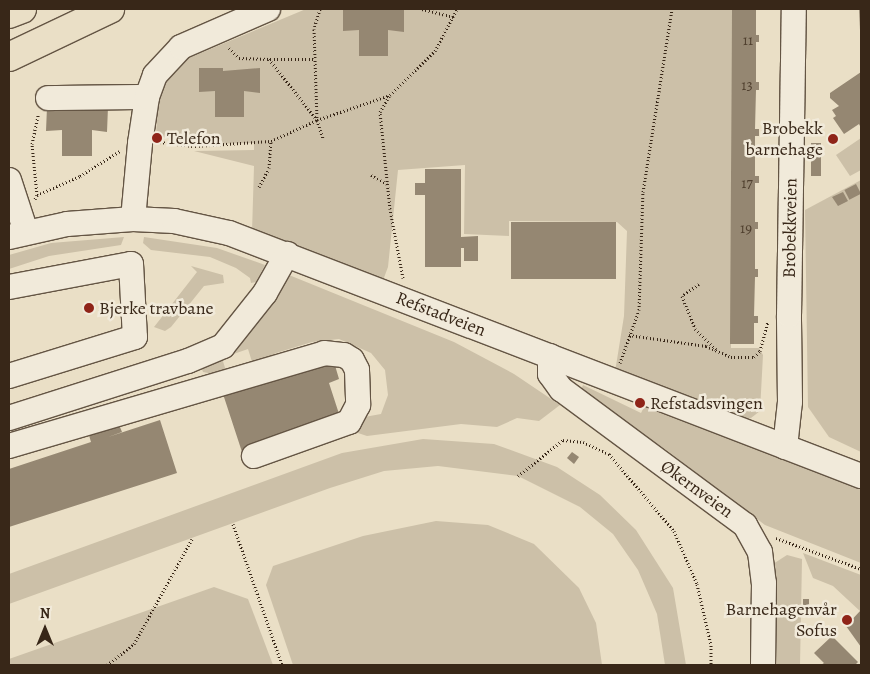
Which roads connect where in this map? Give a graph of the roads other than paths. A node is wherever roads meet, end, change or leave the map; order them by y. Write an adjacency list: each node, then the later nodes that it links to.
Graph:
1 (22, 9): 6 (highway)
2 (83, 9): 7 (highway)
3 (110, 9): 8 (highway)
4 (268, 9): 9 (street)
5 (794, 9): 22 (street, Brobekkveien)
6 (9, 14)
7 (9, 38)
8 (9, 57)
9 (147, 97): 10 (street); 12 (street)
10 (48, 98)
11 (9, 180): 13 (street)
12 (132, 219): 13 (street, Refstadveien); 14 (street, Refstadveien)
13 (18, 227)
14 (287, 254): 16 (street, Refstadveien); 17 (street)
15 (9, 287): 18 (street)
16 (550, 356): 22 (street, Refstadveien); 25 (street, Økernveien)
17 (188, 361): 19 (street); 20 (street)
18 (9, 376)
19 (195, 389): 21 (street); 23 (street)
20 (9, 418)
21 (9, 446)
22 (785, 447): 24 (street, Refstadveien)
23 (254, 456)
24 (861, 476)
25 (763, 665)

